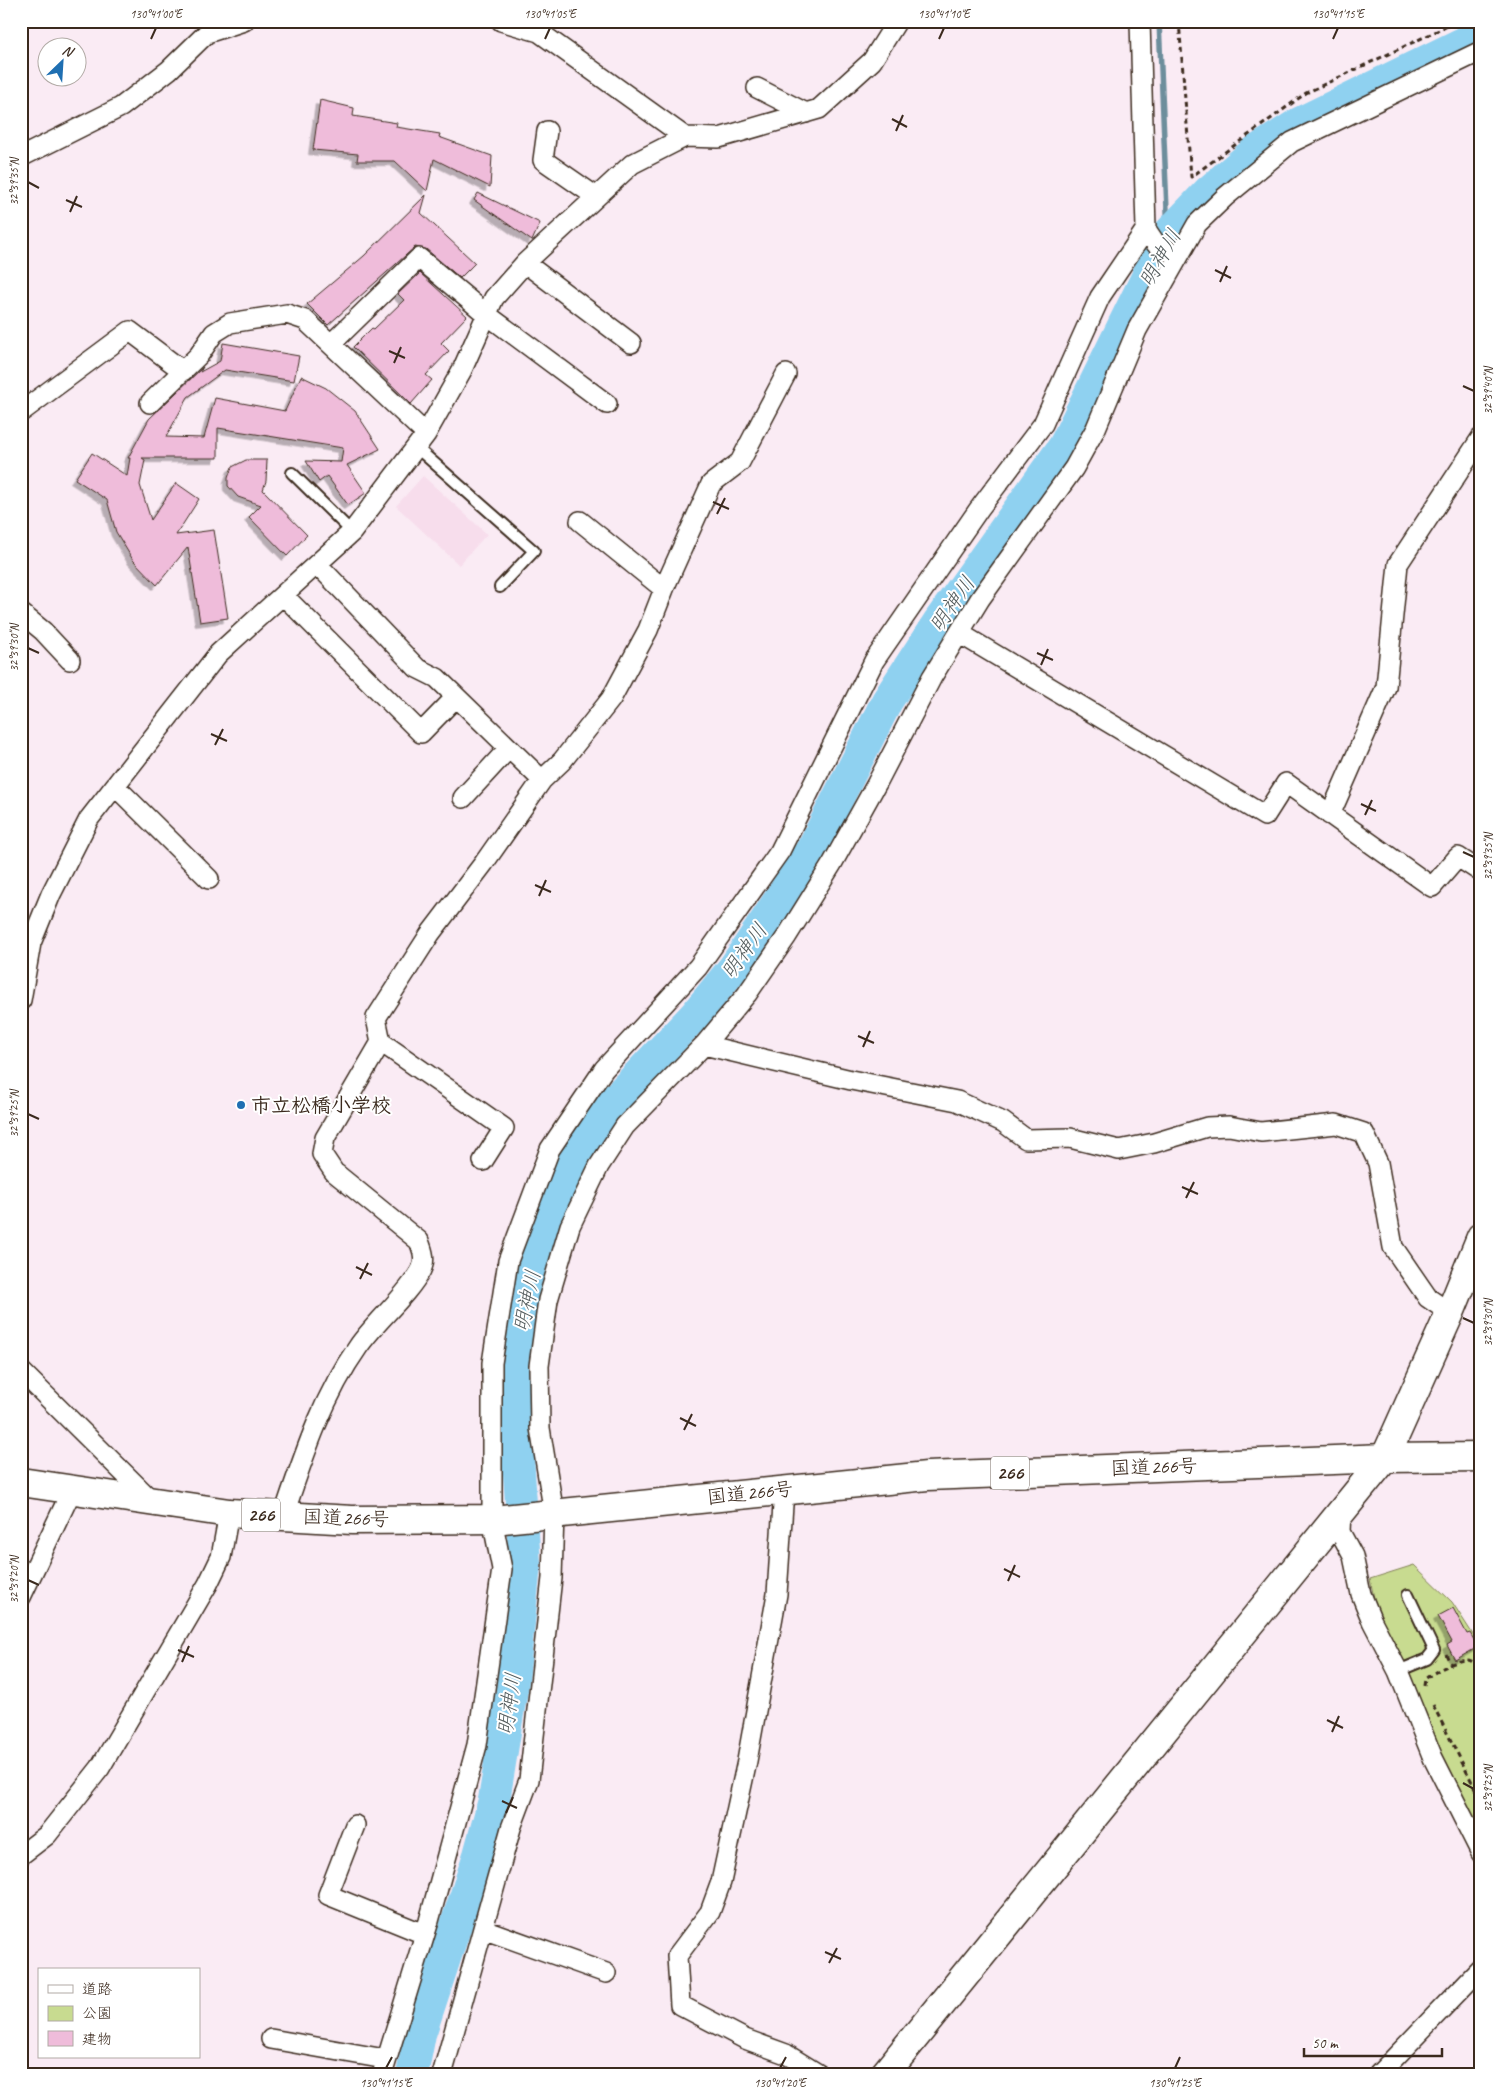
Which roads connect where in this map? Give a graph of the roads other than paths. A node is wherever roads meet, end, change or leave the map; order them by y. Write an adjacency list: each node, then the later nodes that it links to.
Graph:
1 (244, 21): 11 (street)
2 (501, 21): 5 (street)
3 (896, 21): 8 (street)
4 (1140, 21): 13 (street)
5 (541, 26): 10 (street)
6 (1481, 51): 13 (street)
7 (757, 88): 8 (street)
8 (806, 113): 10 (street)
9 (547, 131): 12 (street)
10 (685, 137): 12 (street)
11 (21, 157)
12 (595, 196): 14 (street)
13 (1162, 245): 33 (street); 61 (street)
14 (525, 263): 15 (street); 16 (street)
15 (486, 314): 17 (street); 21 (street); 24 (street)
16 (631, 343)
17 (331, 344): 18 (street); 24 (street)
18 (183, 371): 20 (street); 22 (street)
19 (786, 374): 30 (street)
20 (150, 403)
21 (607, 404)
22 (21, 412)
23 (1481, 438): 40 (street)
24 (422, 441): 27 (street); 29 (lane)
25 (292, 473): 27 (lane)
26 (580, 521): 30 (street)
27 (352, 532): 28 (street)
28 (317, 564): 31 (street); 35 (street)
29 (500, 587)
30 (664, 589): 37 (street)
31 (283, 595): 35 (street); 38 (street)
32 (21, 613): 34 (street)
33 (959, 633): 40 (street); 46 (street)
34 (70, 660)
35 (456, 697): 36 (street)
36 (509, 748): 37 (street); 39 (street)
37 (542, 780): 45 (street)
38 (115, 786): 42 (street); 43 (street)
39 (463, 798)
40 (1330, 815): 41 (street)
41 (1481, 872)
42 (209, 880)
43 (26, 941): 44 (street)
44 (21, 1000)
45 (381, 1042): 47 (street); 60 (street)
46 (704, 1045): 49 (street); 59 (street)
47 (483, 1161)
48 (1481, 1238): 49 (main road)
49 (1450, 1313): 52 (main road)
50 (21, 1371): 56 (street)
51 (1481, 1457): 52 (main road, 国道266号 / 266)
52 (1384, 1458): 55 (main road, 国道266号 / 266); 57 (main road)
53 (21, 1482): 54 (main road, 国道266号 / 266)
54 (72, 1490): 56 (main road, 国道266号 / 266); 62 (street)
55 (784, 1490): 59 (main road, 国道266号 / 266); 76 (street)
56 (153, 1502): 58 (main road, 国道266号 / 266)
57 (1341, 1508): 65 (street); 77 (main road)
58 (229, 1513): 60 (main road, 国道266号 / 266); 68 (street)
59 (547, 1515): 61 (main road, 国道266号 / 266); 69 (street)
60 (283, 1516): 61 (main road, 国道266号 / 266)
61 (497, 1519): 70 (street)
62 (27, 1573): 64 (street)
63 (1408, 1595): 65 (lane)
64 (21, 1597)
65 (1398, 1671): 67 (street)
66 (355, 1825): 70 (street)
67 (1481, 1853)
68 (21, 1855)
69 (483, 1929): 72 (street); 75 (street)
70 (424, 1934): 74 (street)
71 (1481, 1968): 78 (street)
72 (606, 1973)
73 (271, 2039): 74 (street)
74 (384, 2067)
75 (442, 2075)
76 (820, 2075)
77 (884, 2075)
78 (1378, 2075)

